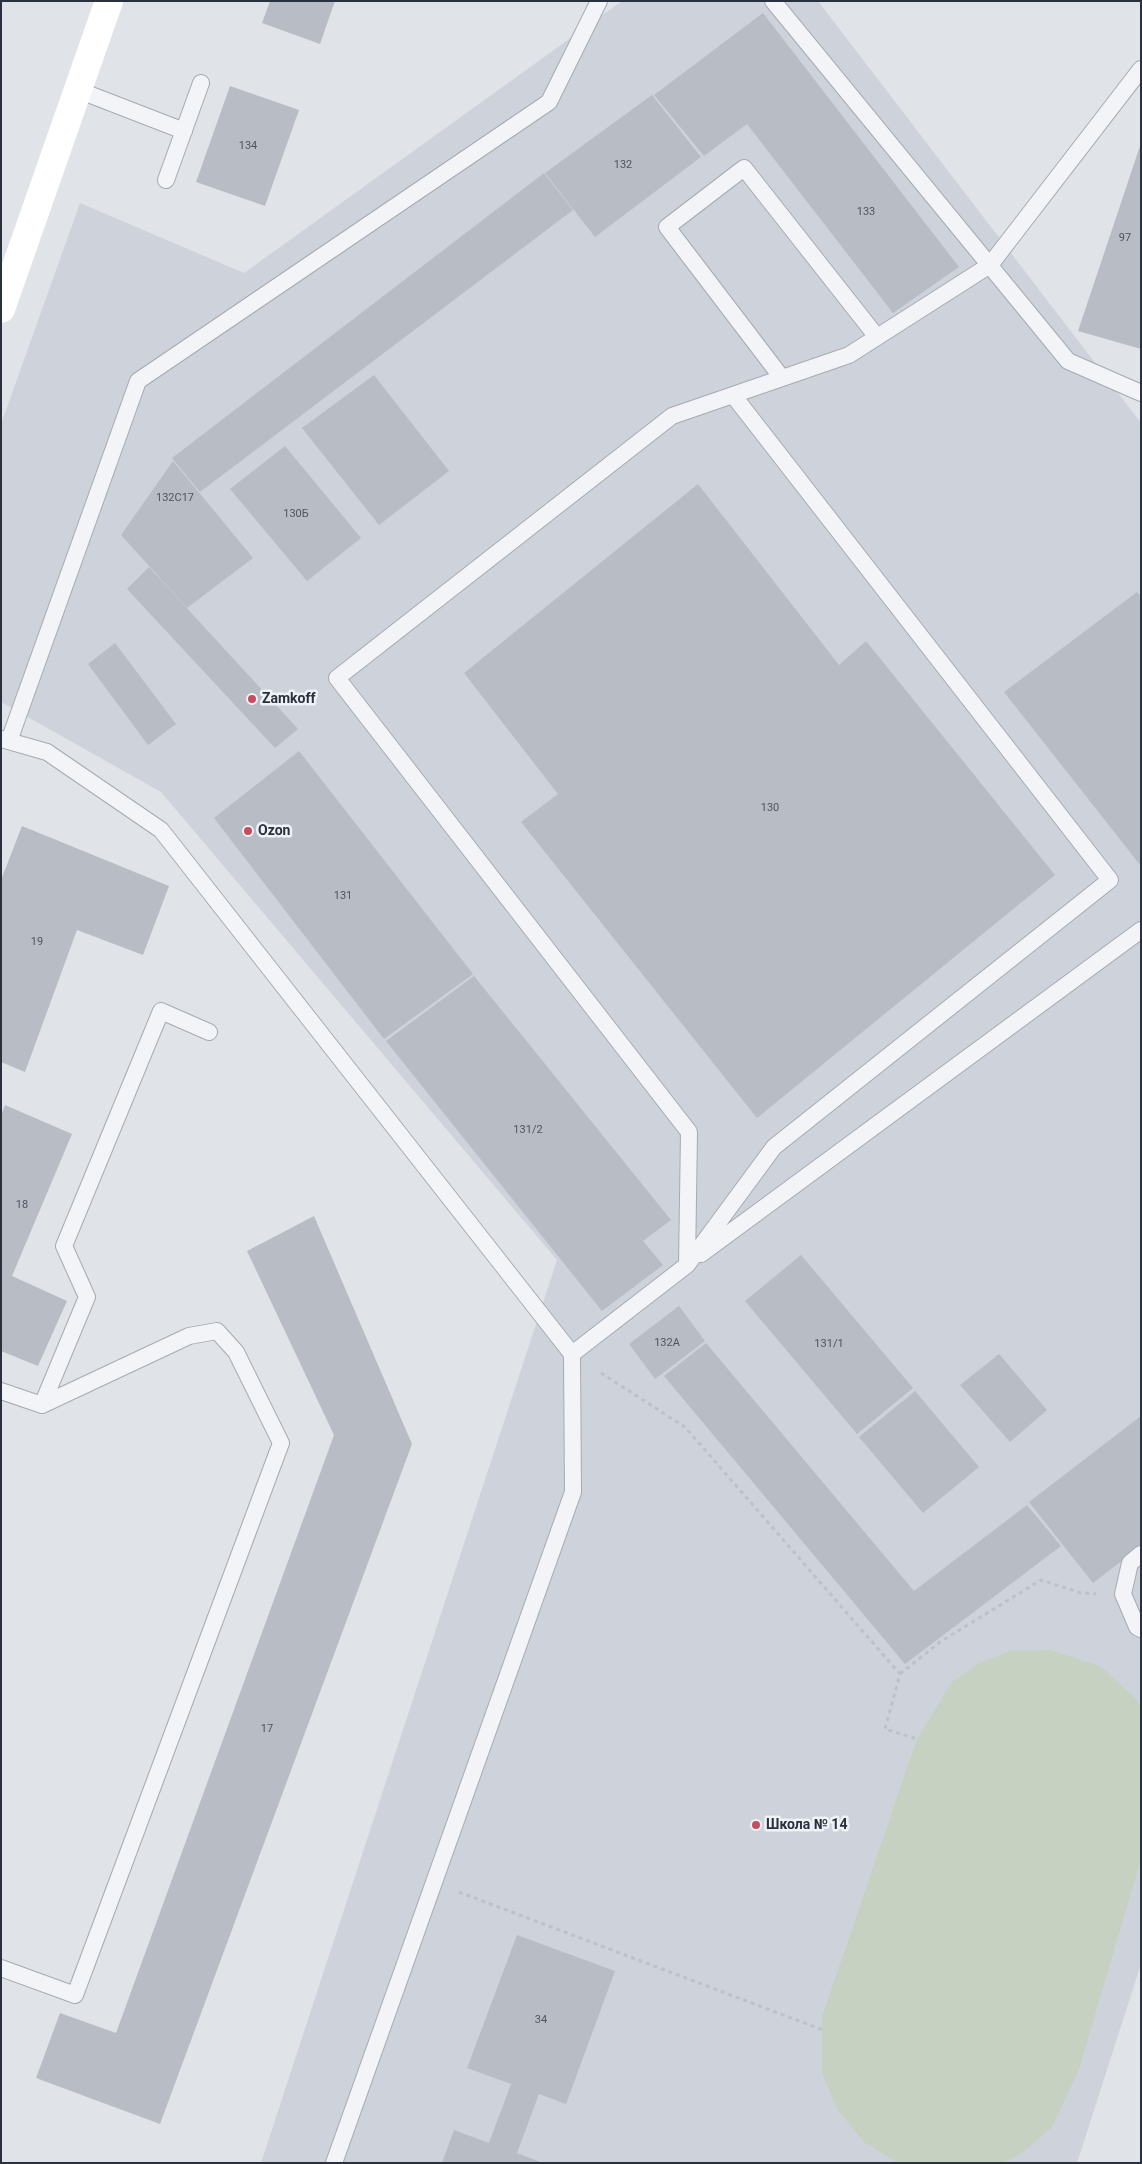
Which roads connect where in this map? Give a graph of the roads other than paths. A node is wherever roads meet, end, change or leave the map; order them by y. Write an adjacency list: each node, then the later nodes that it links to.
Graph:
1 (109, 1): 6 (main road)
2 (599, 1): 16 (lane)
3 (773, 1): 9 (lane)
4 (1141, 69): 9 (lane)
5 (201, 83): 7 (lane)
6 (78, 90): 7 (lane); 10 (main road)
7 (184, 131): 8 (lane)
8 (166, 180)
9 (990, 265): 12 (lane); 14 (lane)
10 (7, 270): 11 (main road)
11 (1, 309)
12 (877, 337): 13 (lane); 13 (lane)
13 (782, 378): 15 (lane)
14 (1141, 393)
15 (733, 395): 19 (lane); 19 (lane)
16 (5, 740): 20 (lane)
17 (1141, 930): 19 (lane)
18 (210, 1032): 22 (lane)
19 (687, 1265): 20 (lane)
20 (572, 1354): 26 (lane)
21 (1, 1391): 22 (lane)
22 (42, 1405): 25 (lane)
23 (1141, 1554): 24 (lane)
24 (1141, 1629)
25 (1, 1968)
26 (334, 2163)

